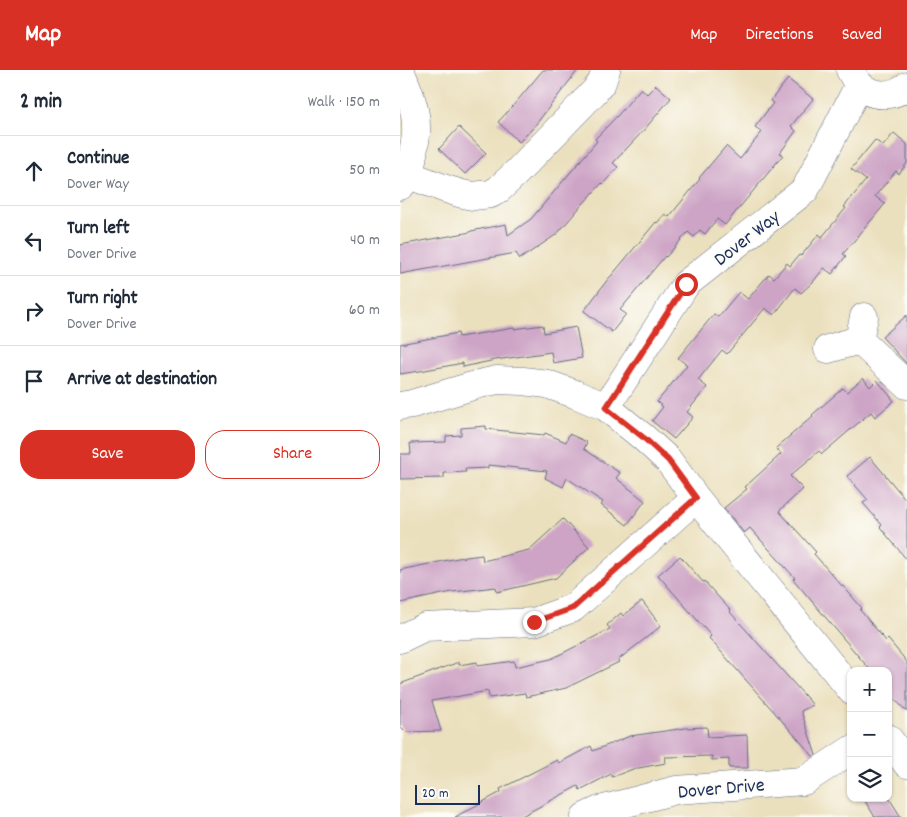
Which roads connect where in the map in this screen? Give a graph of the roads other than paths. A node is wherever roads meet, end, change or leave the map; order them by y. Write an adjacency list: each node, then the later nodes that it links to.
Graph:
1 (400, 70): 5 (street)
2 (606, 70): 5 (street)
3 (855, 77): 4 (street, Dover Way); 9 (street, Dover Way)
4 (906, 90)
5 (404, 180)
6 (828, 349): 7 (street)
7 (907, 385)
8 (400, 406): 9 (street)
9 (606, 408): 10 (street)
10 (696, 498): 11 (street); 12 (street)
11 (400, 639)
12 (847, 685)
13 (892, 743): 15 (street)
14 (847, 753): 16 (street, Dover Drive)
15 (907, 764)
16 (585, 817)

